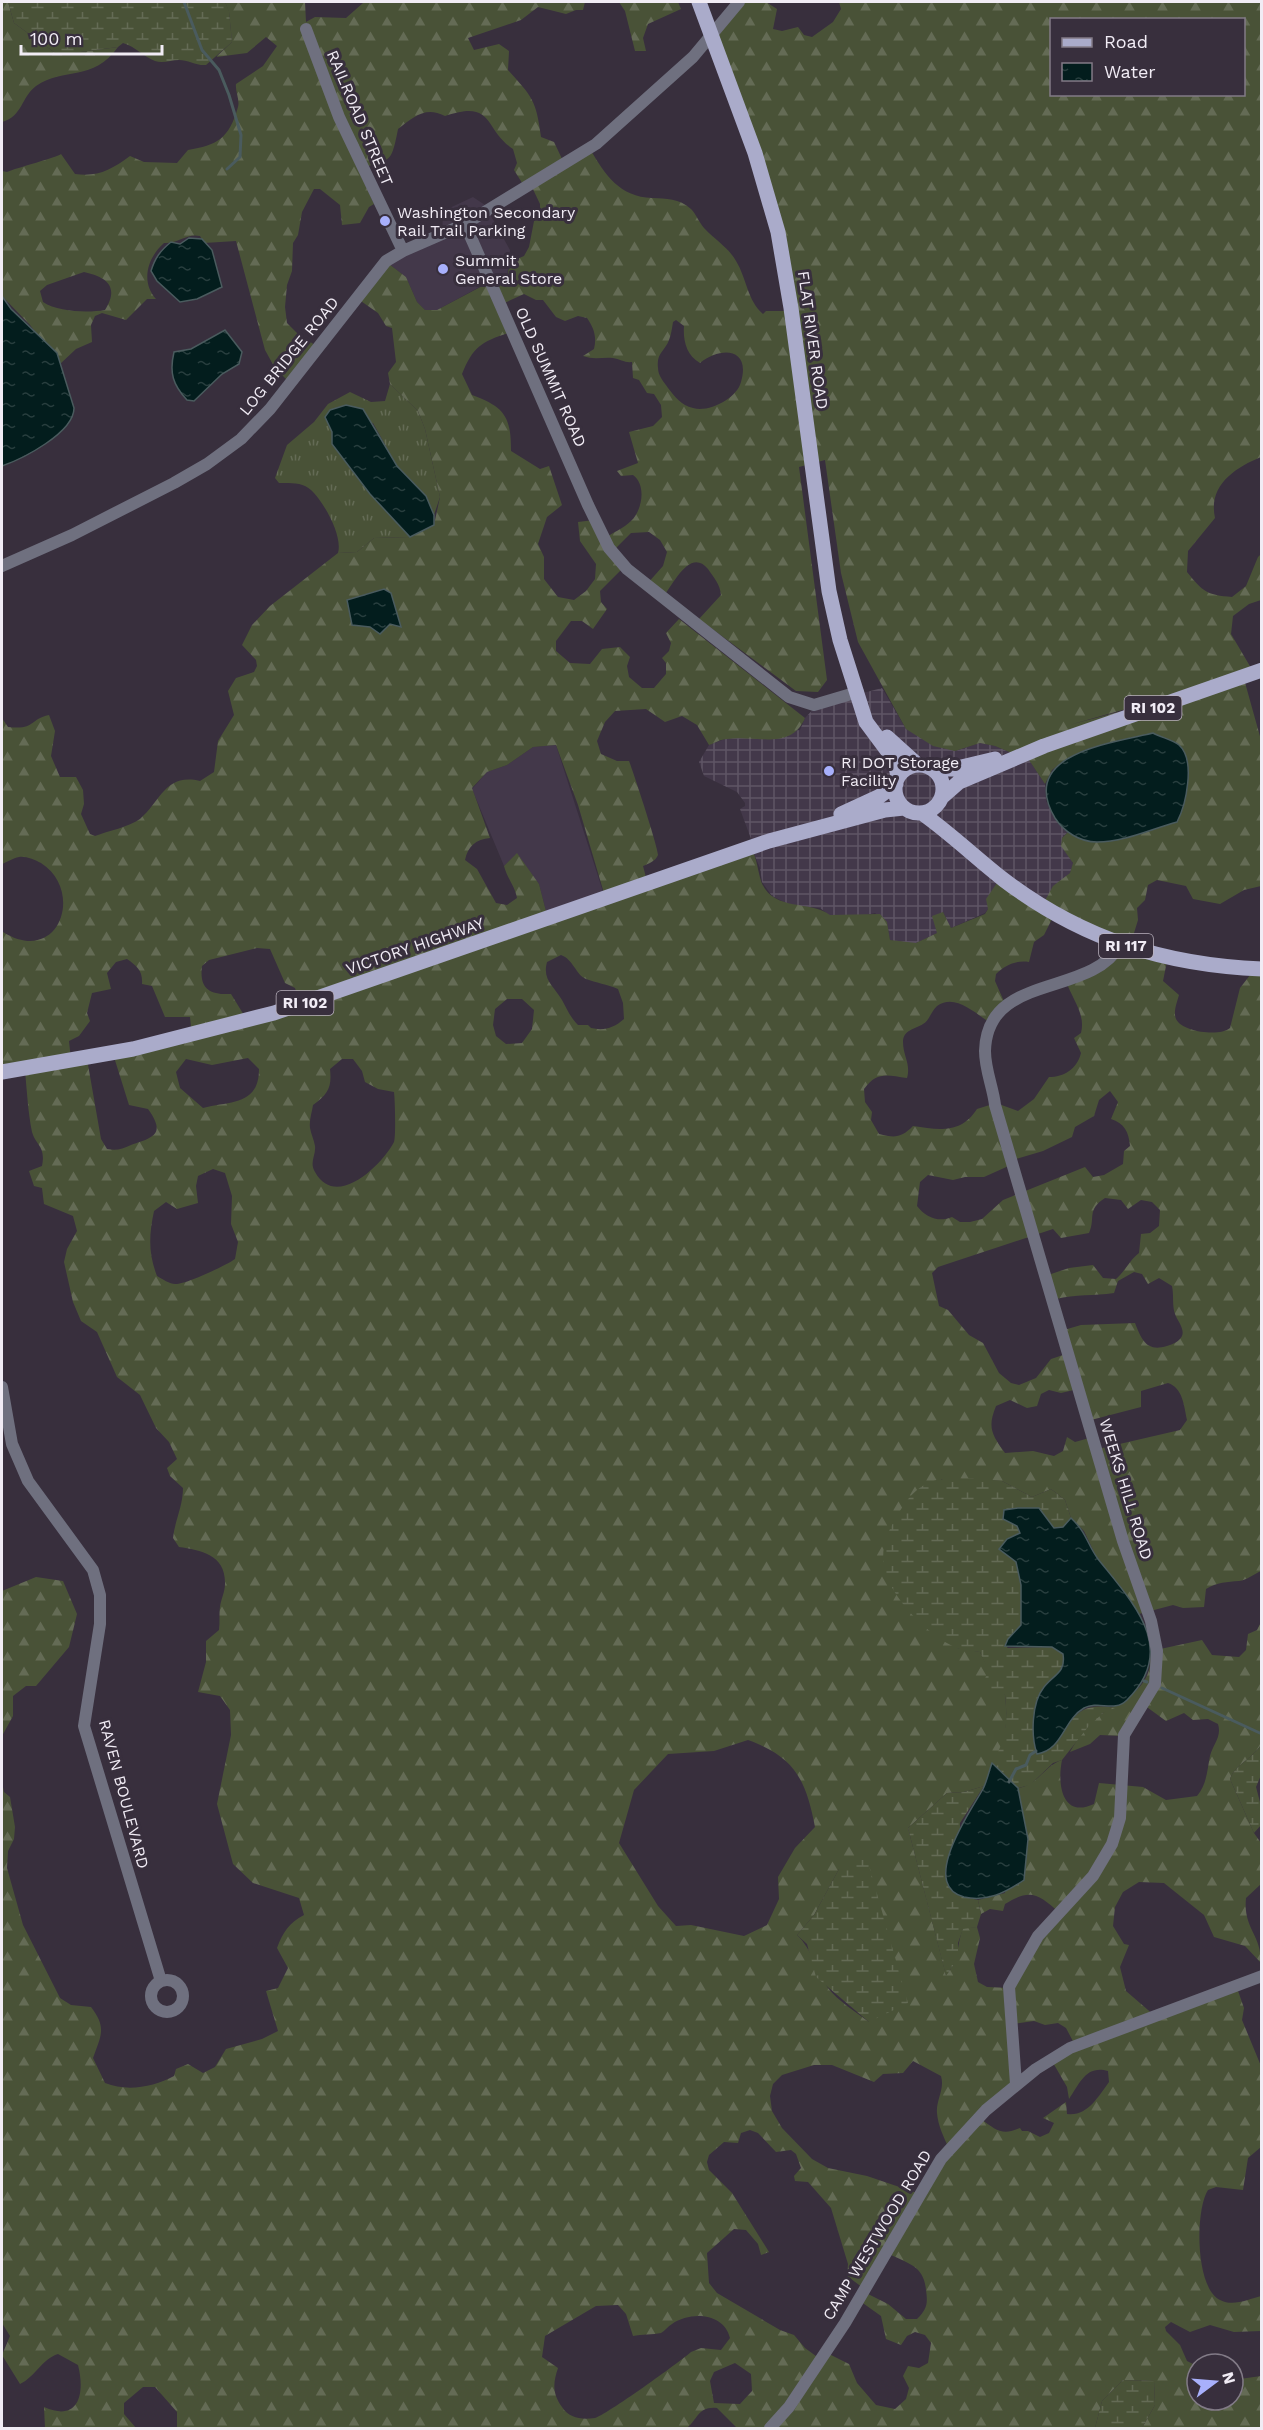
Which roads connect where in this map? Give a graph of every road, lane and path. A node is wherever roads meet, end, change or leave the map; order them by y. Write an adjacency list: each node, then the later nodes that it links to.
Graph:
1 (699, 2): 4 (main road, FLAT RIVER ROAD)
2 (740, 2): 4 (street)
3 (306, 29): 6 (street, RAILROAD STREET)
4 (711, 34): 5 (street); 9 (main road, FLAT RIVER ROAD)
5 (465, 224): 6 (street, LOG BRIDGE ROAD); 9 (street, OLD SUMMIT ROAD)
6 (404, 250): 7 (street, LOG BRIDGE ROAD)
7 (2, 566)
8 (1262, 670): 10 (main road, RI 102)
9 (858, 692): 11 (main road, FLAT RIVER ROAD); 12 (main road, FLAT RIVER ROAD)
10 (1044, 746): 11 (main road, RI 102); 13 (main road, RI 102)
11 (926, 767): 12 (main road); 13 (main road)
12 (897, 781): 14 (main road); 16 (main road, VICTORY HIGHWAY / RI 102)
13 (942, 799): 15 (main road); 17 (main road, RI 117)
14 (904, 808): 15 (main road); 16 (main road, VICTORY HIGHWAY / RI 102)
15 (923, 814): 17 (main road)
16 (797, 833): 20 (main road, VICTORY HIGHWAY / RI 102)
17 (1005, 880): 18 (main road, RI 117)
18 (1120, 945): 19 (main road, RI 117); 24 (street, WEEKS HILL ROAD)
19 (1262, 969)
20 (2, 1072)
21 (2, 1387): 23 (street, RAVEN BOULEVARD)
22 (1262, 1976): 24 (street, CAMP WESTWOOD ROAD)
23 (161, 1981)
24 (1016, 2084): 25 (street, CAMP WESTWOOD ROAD)
25 (770, 2428)

